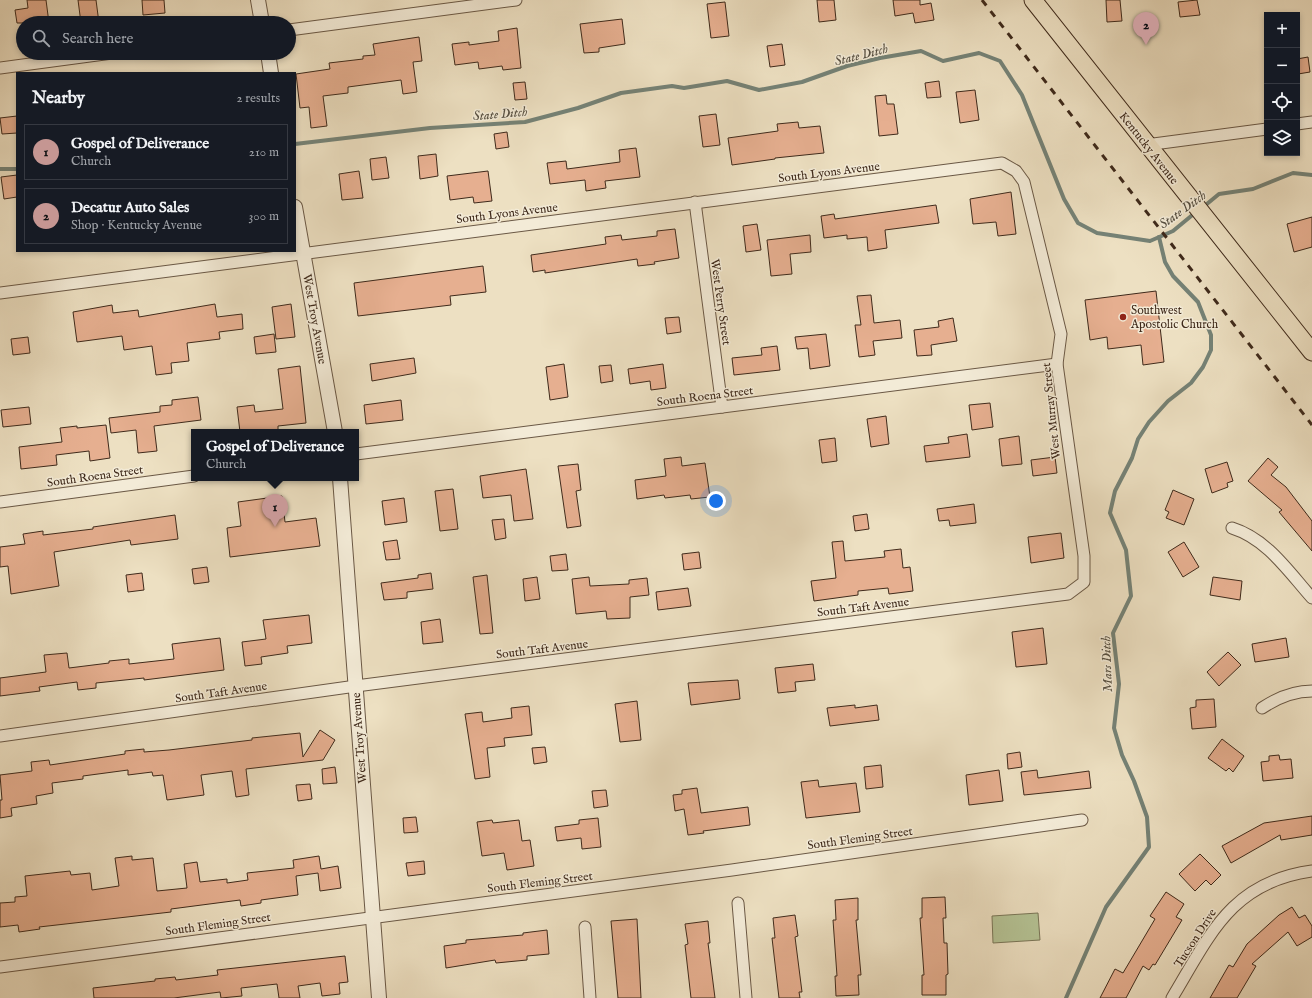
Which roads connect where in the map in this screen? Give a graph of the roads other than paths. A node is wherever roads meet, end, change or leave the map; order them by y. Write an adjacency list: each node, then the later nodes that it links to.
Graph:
1 (258, 0): 4 (street)
2 (516, 0): 5 (street)
3 (1032, 0): 13 (main road, Kentucky Avenue)
4 (261, 16)
5 (296, 29)
6 (60, 60): 8 (street)
7 (269, 60): 9 (street)
8 (0, 68)
9 (271, 72)
10 (1312, 122): 11 (street)
11 (1300, 124)
12 (1264, 128): 13 (street)
13 (1146, 145): 19 (main road, Kentucky Avenue)
14 (1016, 171): 15 (street, South Lyons Avenue); 20 (street, West Murray Street)
15 (695, 202): 17 (street, South Lyons Avenue); 21 (street, West Perry Street)
16 (296, 213): 17 (street, West Troy Avenue)
17 (303, 253): 18 (street, South Lyons Avenue); 22 (street, West Troy Avenue)
18 (0, 293)
19 (1312, 352)
20 (1057, 364): 21 (street, South Roena Street); 28 (street, West Murray Street)
21 (722, 407): 23 (street, South Roena Street)
22 (334, 429)
23 (359, 454)
24 (191, 476): 26 (street, South Roena Street)
25 (340, 481): 30 (street, West Troy Avenue)
26 (0, 502)
27 (1232, 528): 29 (street)
28 (1084, 582): 30 (street, South Taft Avenue)
29 (1312, 598)
30 (356, 686): 33 (street, South Taft Avenue); 37 (street, West Troy Avenue)
31 (1312, 691): 32 (street)
32 (1262, 708)
33 (0, 736)
34 (1082, 820): 37 (street, South Fleming Street)
35 (1312, 871): 43 (street, Tucson Drive)
36 (738, 903): 42 (street)
37 (372, 916): 39 (street, South Fleming Street); 40 (street, West Troy Avenue)
38 (585, 926): 41 (street)
39 (0, 967)
40 (379, 998)
41 (590, 998)
42 (746, 998)
43 (1172, 998)

